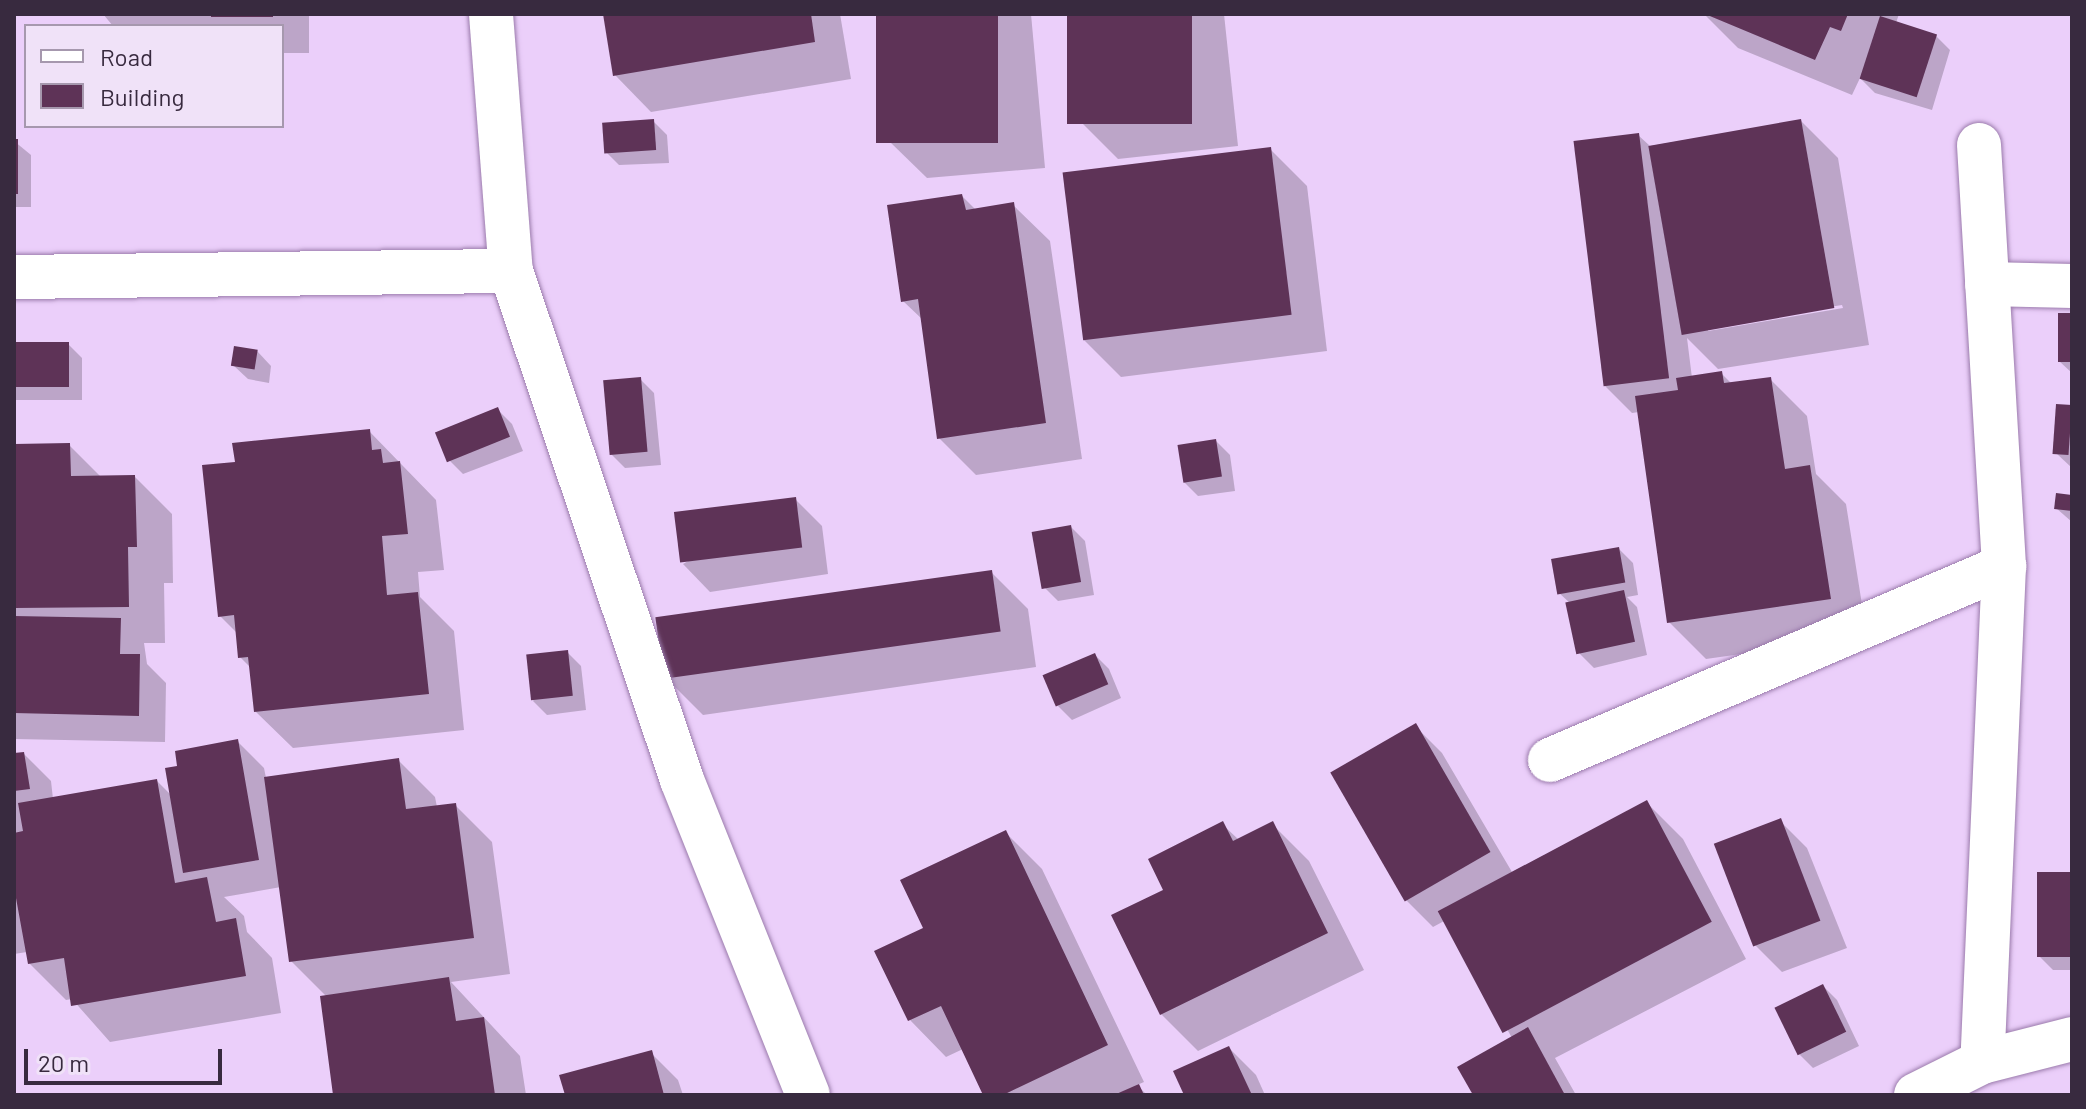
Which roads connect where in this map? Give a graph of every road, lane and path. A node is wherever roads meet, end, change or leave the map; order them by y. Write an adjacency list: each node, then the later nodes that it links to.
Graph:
1 (491, 14): 3 (street)
2 (1979, 145): 5 (street)
3 (511, 271): 4 (street); 12 (street)
4 (14, 277)
5 (1987, 284): 6 (street); 7 (street)
6 (2072, 286)
7 (2004, 566): 8 (street); 10 (street)
8 (1550, 760)
9 (2072, 1039): 10 (street)
10 (1982, 1062): 11 (street)
11 (1930, 1092)
12 (808, 1095)

